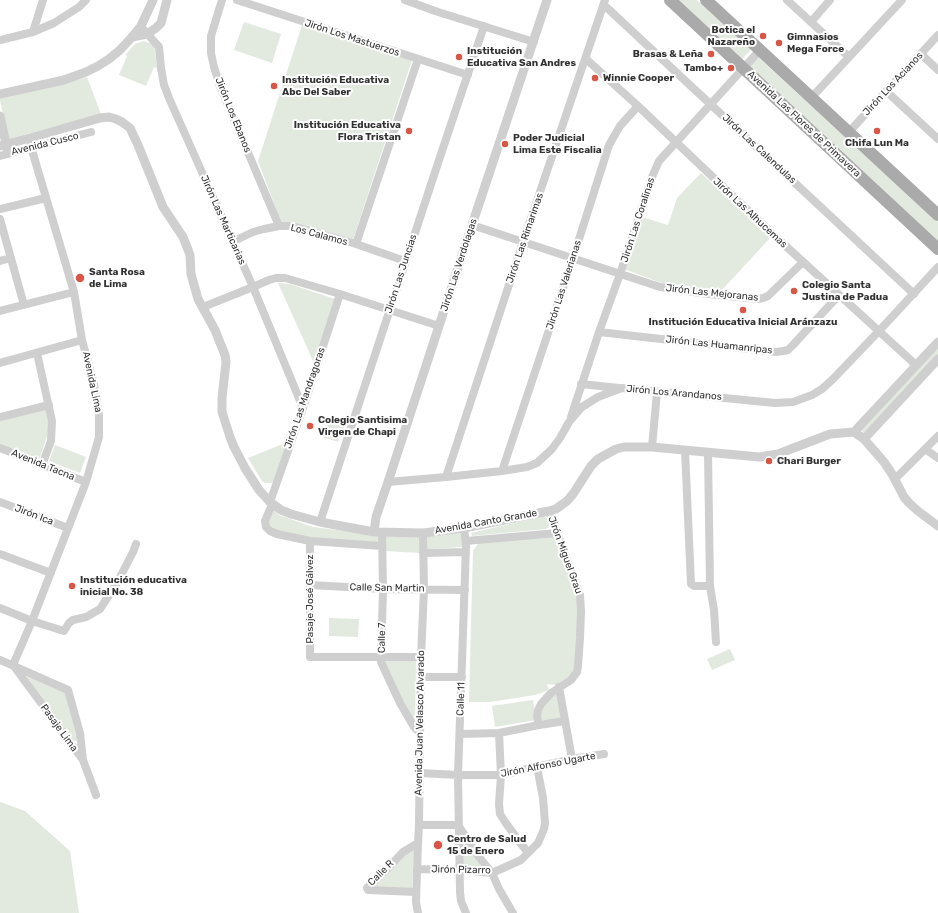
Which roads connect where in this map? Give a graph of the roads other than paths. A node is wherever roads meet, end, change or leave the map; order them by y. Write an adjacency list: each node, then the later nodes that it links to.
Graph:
1 (43, 0): 18 (street)
2 (86, 0): 18 (street)
3 (153, 0): 16 (street)
4 (167, 0): 19 (street)
5 (222, 0): 50 (street, Jirón Los Ebanos)
6 (237, 0): 28 (street, Jirón Los Mastuerzos)
7 (405, 0): 17 (street)
8 (548, 0): 23 (street, Jirón Las Verdolagas)
9 (670, 0): 29 (main road, Avenida Las Flores de Primavera)
10 (706, 0): 24 (main road)
11 (787, 0): 15 (street)
12 (830, 0): 15 (street)
13 (902, 0): 26 (street)
14 (604, 2): 27 (street, Jirón Las Rimarimas); 35 (street, Jirón Las Calendulas)
15 (811, 22): 26 (street)
16 (141, 26): 19 (street, Jirón Las Marticarias); 21 (street)
17 (484, 26): 23 (street); 31 (street, Jirón Las Juncias)
18 (33, 32): 22 (street)
19 (147, 34): 21 (street); 51 (street, Jirón Las Marticarias)
20 (938, 35): 25 (street, Jirón Los Acianos)
21 (132, 37): 33 (street)
22 (0, 40)
23 (534, 42): 49 (street, Jirón Las Verdolagas)
24 (760, 50): 29 (street, Jirón Las Coralinas); 34 (main road)
25 (921, 54): 30 (street); 32 (street, Jirón Los Acianos)
26 (849, 57): 34 (street)
27 (586, 59): 36 (street, Jirón Las Alhucemas); 52 (street, Jirón Las Rimarimas)
28 (418, 60): 31 (street, Jirón Los Mastuerzos); 53 (street)
29 (744, 68): 35 (street, Jirón Las Coralinas); 54 (main road, Avenida Las Flores de Primavera)
30 (938, 70)
31 (468, 75): 58 (street, Jirón Las Juncias)
32 (886, 91): 39 (street, Jirón Los Acianos); 40 (street)
33 (0, 94)
34 (812, 98): 39 (main road)
35 (711, 104): 41 (street, Jirón Las Coralinas); 65 (street, Jirón Las Calendulas)
36 (638, 106): 41 (street, Jirón Las Alhucemas); 56 (street, Jirón Las Valerianas)
37 (0, 116): 43 (street)
38 (91, 132): 42 (street, Avenida Cusco)
39 (849, 132): 47 (main road)
40 (938, 139)
41 (676, 142): 59 (street, Jirón Las Alhucemas); 61 (street, Jirón Las Coralinas)
42 (30, 143): 43 (street, Avenida Canto Grande); 44 (street, Avenida Cusco); 45 (street, Avenida Lima); 68 (street, Avenida Canto Grande)
43 (3, 145): 44 (street)
44 (4, 155)
45 (46, 198): 46 (street); 63 (street, Avenida Lima)
46 (0, 209)
47 (938, 215)
48 (0, 219): 55 (street)
49 (472, 225): 52 (street, Jirón Las Mejoranas); 71 (street, Jirón Las Verdolagas)
50 (279, 226): 51 (street, Los Calamos); 53 (street, Los Calamos)
51 (232, 242): 62 (street, Jirón Las Marticarias)
52 (523, 242): 56 (street, Jirón Las Mejoranas); 98 (street, Jirón Las Rimarimas)
53 (356, 244): 58 (street, Los Calamos)
54 (938, 249)
55 (12, 258): 57 (street); 67 (street)
56 (573, 258): 61 (street, Jirón Las Mejoranas); 97 (street, Jirón Las Valerianas)
57 (0, 261)
58 (405, 261): 70 (street, Jirón Las Juncias)
59 (803, 262): 61 (street, Jirón Las Mejoranas); 66 (street, Jirón Las Alhucemas)
60 (938, 267): 65 (street, Jirón Los Arandanos)
61 (620, 274): 73 (street, Jirón Las Coralinas)
62 (253, 287): 64 (street); 68 (street); 84 (street, Jirón Las Marticarias)
63 (74, 292): 67 (street); 74 (street, Avenida Lima)
64 (340, 294): 70 (street); 84 (street, Jirón Las Mandragoras)
65 (914, 294): 72 (street, Jirón Los Arandanos)
66 (840, 295): 72 (street, Jirón Las Alhucemas); 73 (street, Jirón Las Huamanripas)
67 (24, 305): 69 (street)
68 (203, 307): 103 (street, Avenida Canto Grande)
69 (0, 311)
70 (390, 311): 71 (street); 105 (street, Jirón Las Juncias)
71 (439, 326): 101 (street, Jirón Las Verdolagas)
72 (879, 331): 79 (street, Jirón Las Alhucemas); 82 (street, Jirón Los Arandanos)
73 (599, 332): 80 (street, Jirón Las Coralinas)
74 (82, 340): 76 (street); 100 (street, Avenida Lima)
75 (938, 342): 79 (street)
76 (37, 352): 78 (street); 83 (street)
77 (938, 359): 89 (street)
78 (0, 363)
79 (916, 365): 87 (street)
80 (581, 384): 81 (street); 86 (street, Jirón Las Coralinas)
81 (622, 388): 82 (street, Jirón Los Arandanos); 86 (street, Jirón Los Arandanos)
82 (657, 392): 90 (street)
83 (49, 405): 85 (street); 96 (street)
84 (302, 408): 103 (street, Jirón Las Mandragoras)
85 (0, 417)
86 (569, 422): 97 (street, Jirón Los Arandanos)
87 (854, 432): 89 (street); 94 (street, Avenida Canto Grande)
88 (938, 436): 92 (street)
89 (864, 440): 99 (street)
90 (652, 447): 93 (street, Avenida Canto Grande); 104 (street, Avenida Canto Grande)
91 (0, 448): 96 (street, Avenida Tacna)
92 (926, 449): 95 (street); 99 (street)
93 (685, 450): 94 (street, Avenida Canto Grande); 121 (street)
94 (708, 452): 121 (street)
95 (938, 458)
96 (42, 465): 100 (street, Avenida Tacna)
97 (502, 471): 98 (street, Jirón Los Arandanos)
98 (446, 478): 101 (street, Jirón Los Arandanos)
99 (895, 479): 106 (street)
100 (86, 482): 107 (street, Avenida Lima)
101 (388, 482): 109 (street, Jirón Las Verdolagas)
102 (0, 502): 107 (street, Jirón Ica)
103 (270, 505): 105 (street, Avenida Canto Grande); 112 (street, Jirón Las Mandragoras)
104 (549, 511): 108 (street, Avenida Canto Grande); 111 (street, Jirón Miguel Grau)
105 (320, 522): 109 (street, Avenida Canto Grande)
106 (938, 526)
107 (68, 528): 119 (street, Avenida Lima)
108 (464, 528): 110 (street, Avenida Canto Grande); 113 (street, Calle 11)
109 (378, 532): 110 (street, Avenida Canto Grande); 115 (street, Calle 7)
110 (423, 533): 118 (street, Avenida Juan Velasco Alvarado)
111 (557, 533): 113 (street); 134 (street, Jirón Miguel Grau)
112 (310, 541): 115 (street); 120 (street, Pasaje José Gálvez)
113 (466, 541): 116 (street, Calle 11)
114 (136, 544): 126 (street)
115 (382, 546): 122 (street, Calle 7)
116 (466, 552): 118 (street); 124 (street, Calle 11)
117 (0, 554): 119 (street)
118 (424, 554): 123 (street, Avenida Juan Velasco Alvarado)
119 (51, 573): 126 (street, Avenida Lima)
120 (310, 585): 122 (street, Calle San Martin); 128 (street, Pasaje José Gálvez)
121 (710, 586): 127 (street)
122 (383, 589): 123 (street, Calle San Martin); 128 (street, Calle 7)
123 (424, 589): 124 (street, Calle San Martin); 129 (street, Avenida Juan Velasco Alvarado)
124 (465, 590): 133 (street, Calle 11)
125 (0, 608): 126 (street)
126 (32, 621): 131 (street, Avenida Lima)
127 (716, 642)
128 (381, 656): 129 (street); 138 (street, Calle 7)
129 (421, 657): 132 (street, Avenida Juan Velasco Alvarado)
130 (0, 660): 131 (street)
131 (13, 665): 142 (street, Pasaje Lima); 142 (street)
132 (421, 677): 133 (street); 138 (street, Avenida Juan Velasco Alvarado)
133 (462, 677): 139 (street, Calle 11)
134 (559, 687): 135 (street); 136 (street, Jirón Miguel Grau)
135 (565, 721): 136 (street); 141 (street)
136 (538, 725): 137 (street)
137 (500, 733): 139 (street); 146 (street)
138 (420, 734): 144 (street, Avenida Juan Velasco Alvarado)
139 (460, 734): 145 (street, Calle 11)
140 (604, 754): 141 (street, Jirón Alfonso Ugarte)
141 (572, 759): 143 (street, Jirón Alfonso Ugarte)
142 (83, 760): 147 (street, Pasaje Lima)
143 (537, 767): 146 (street, Jirón Alfonso Ugarte); 151 (street, Jirón Pizarro)
144 (420, 773): 145 (street, Jirón Alfonso Ugarte); 148 (street, Avenida Juan Velasco Alvarado)
145 (458, 775): 146 (street, Jirón Alfonso Ugarte); 149 (street, Calle 11)
146 (501, 775): 151 (street)
147 (96, 795)
148 (419, 825): 149 (street); 150 (street, Avenida Juan Velasco Alvarado)
149 (458, 825): 153 (street, Calle 11); 154 (street)
150 (418, 843): 152 (street, Avenida Juan Velasco Alvarado); 155 (street, Calle R)
151 (528, 853): 154 (street, Jirón Pizarro)
152 (417, 869): 153 (street, Jirón Pizarro); 155 (street, Avenida Juan Velasco Alvarado)
153 (460, 870): 154 (street, Jirón Pizarro); 157 (street, Calle 11)
154 (492, 873): 158 (street)
155 (416, 892): 156 (street, Avenida Juan Velasco Alvarado)
156 (418, 913)
157 (466, 913)
158 (513, 913)

